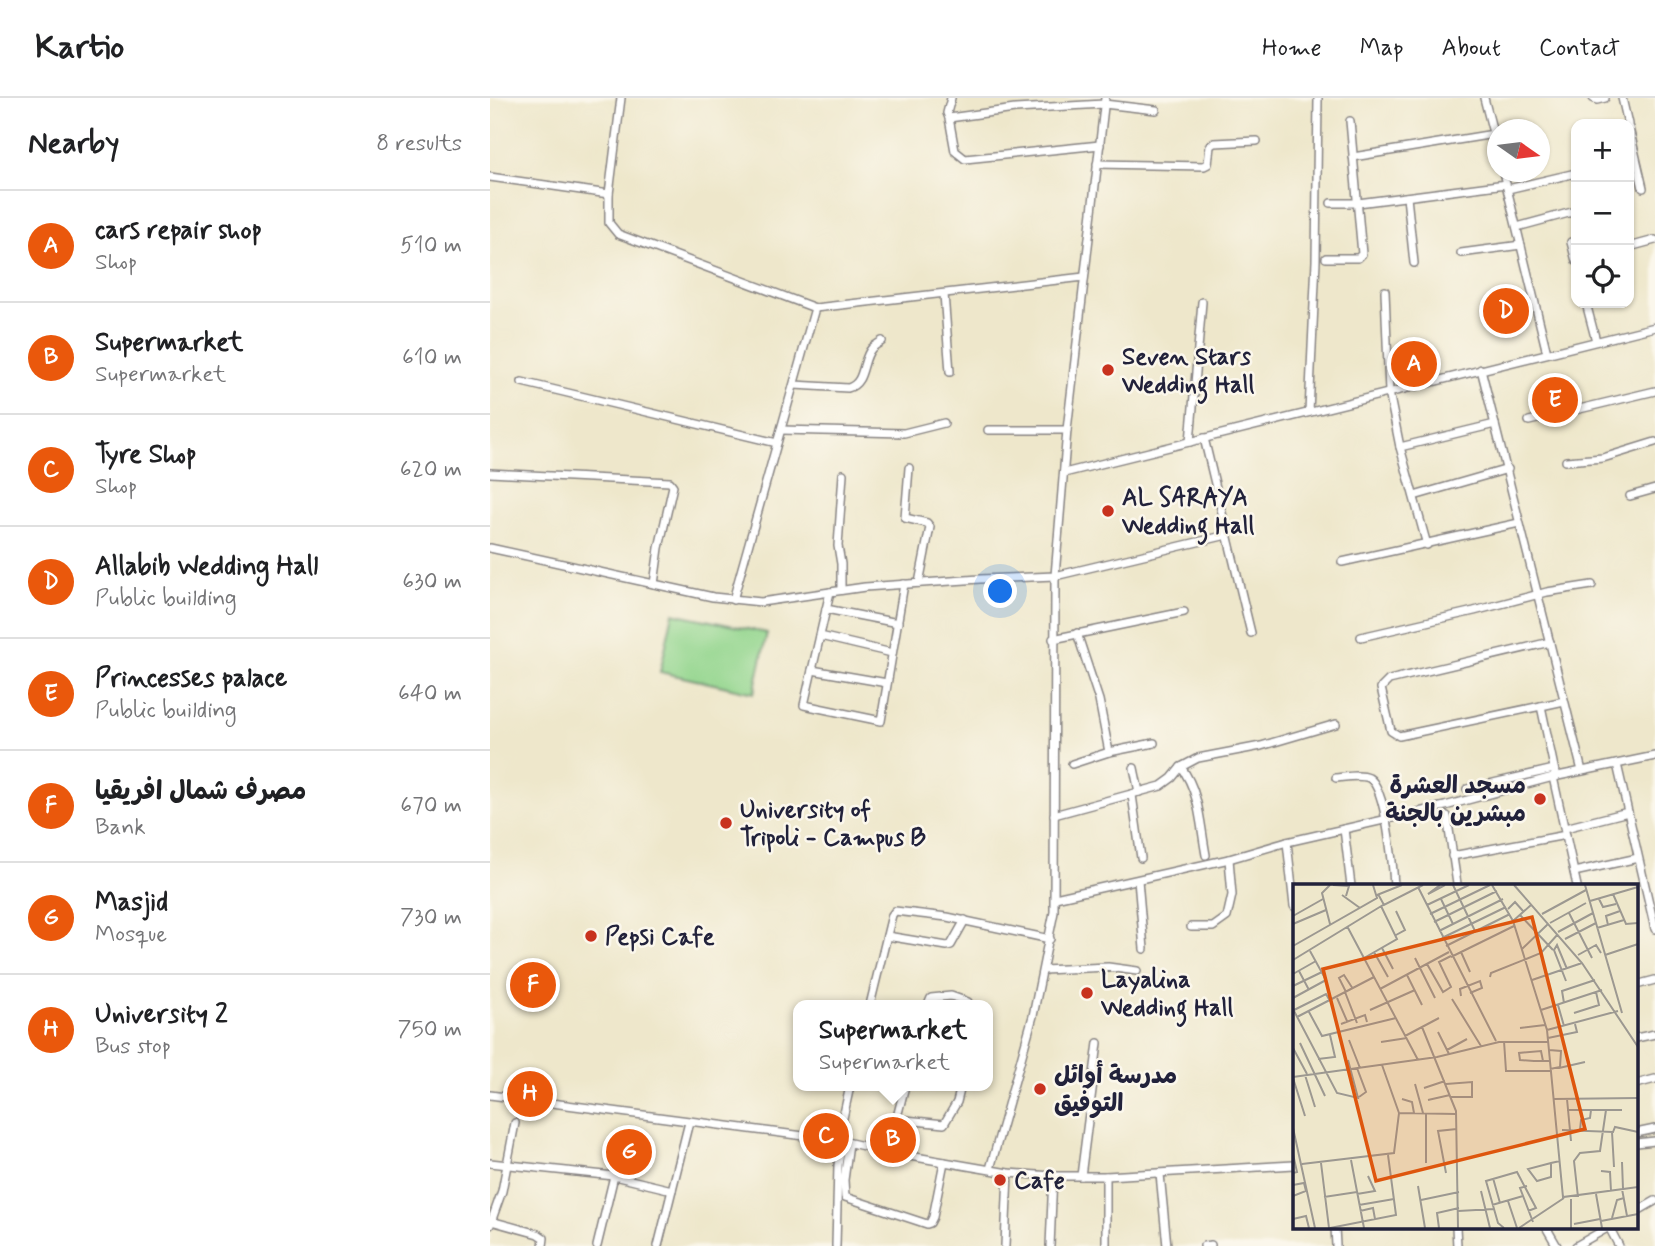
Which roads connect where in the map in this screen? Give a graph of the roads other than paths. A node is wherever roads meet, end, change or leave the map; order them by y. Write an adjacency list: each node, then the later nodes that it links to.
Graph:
1 (621, 98): 25 (street)
2 (951, 98): 10 (street)
3 (1318, 98): 53 (street)
4 (1484, 98): 11 (street)
5 (1593, 98): 6 (street)
6 (1605, 98)
7 (1622, 98): 12 (street)
8 (1105, 101): 9 (street); 10 (street); 16 (street)
9 (1156, 110)
10 (949, 118): 16 (street)
11 (1490, 119)
12 (1626, 119)
13 (1350, 121): 18 (street)
14 (1487, 135): 18 (street)
15 (1257, 141): 19 (street)
16 (1100, 145): 19 (street)
17 (1634, 151): 24 (street)
18 (1353, 157): 28 (street)
19 (1097, 164): 37 (street)
20 (1571, 174): 23 (street)
21 (490, 177): 25 (street)
22 (1506, 182): 23 (street)
23 (1507, 186): 26 (street); 30 (street)
24 (1643, 188)
25 (609, 194): 41 (street)
26 (1407, 197): 28 (street); 36 (street)
27 (1331, 203): 28 (street)
28 (1357, 203): 35 (street)
29 (1571, 212): 30 (street)
30 (1517, 226): 32 (street)
31 (1655, 240): 33 (street)
32 (1521, 245): 34 (street); 46 (street)
33 (1634, 246)
34 (1461, 253)
35 (1326, 258)
36 (1414, 263)
37 (1084, 276): 39 (street); 59 (street)
38 (1385, 291): 52 (street)
39 (944, 295): 41 (street); 48 (street)
40 (1202, 302): 61 (street)
41 (815, 308): 50 (street)
42 (1587, 308): 45 (street)
43 (1655, 327): 45 (street)
44 (882, 341): 50 (street)
45 (1596, 341): 46 (street)
46 (1547, 353): 47 (street)
47 (1481, 369): 52 (street); 56 (street)
48 (950, 372)
49 (523, 382): 63 (street)
50 (794, 385): 57 (street)
51 (1655, 391): 54 (street)
52 (1389, 393): 53 (street); 64 (street)
53 (1310, 412): 60 (street)
54 (1529, 421)
55 (944, 423): 57 (street)
56 (1495, 424): 64 (street); 67 (street)
57 (781, 430): 63 (street)
58 (988, 430): 59 (street)
59 (1067, 430): 69 (street)
60 (1204, 438): 61 (street); 75 (street)
61 (1190, 442): 69 (street)
62 (1655, 442): 65 (street)
63 (777, 443): 87 (street)
64 (1400, 447): 72 (street)
65 (1566, 461)
66 (909, 468): 80 (street)
67 (1508, 469): 72 (street); 74 (street)
68 (490, 473): 81 (street)
69 (1064, 473): 79 (street)
70 (843, 474): 84 (street)
71 (1655, 489): 73 (street)
72 (1414, 496): 76 (street)
73 (1630, 496)
74 (1520, 523): 76 (street); 86 (street)
75 (1227, 535): 79 (street); 92 (street)
76 (1427, 545): 78 (street)
77 (490, 548): 81 (street)
78 (1342, 562)
79 (1055, 576): 80 (street); 95 (street)
80 (919, 583): 82 (street)
81 (654, 584): 87 (street)
82 (904, 584): 84 (street); 90 (street)
83 (1592, 585): 86 (street)
84 (841, 590): 85 (street)
85 (830, 593): 87 (street); 88 (street)
86 (1538, 594): 94 (street); 96 (street)
87 (733, 600)
88 (826, 609): 90 (street); 93 (street)
89 (1184, 612): 91 (street)
90 (898, 622): 97 (street)
91 (1077, 633): 95 (street); 104 (street)
92 (1251, 633)
93 (820, 636): 97 (street); 98 (street)
94 (1361, 637)
95 (1053, 639): 116 (street)
96 (1550, 642): 100 (street); 101 (street)
97 (892, 653): 99 (street)
98 (812, 670): 99 (street); 99 (street)
99 (887, 683)
100 (1564, 701): 101 (street); 110 (street)
101 (1541, 706): 111 (street)
102 (1336, 724): 108 (street)
103 (1154, 743): 104 (street)
104 (1109, 752): 106 (street)
105 (1655, 756): 107 (street)
106 (1073, 764)
107 (1617, 764): 110 (street); 115 (street)
108 (1181, 767): 114 (street); 122 (street)
109 (1134, 768): 114 (street)
110 (1582, 771): 111 (street)
111 (1554, 774): 113 (street); 118 (street); 120 (street)
112 (1336, 778): 118 (street)
113 (1467, 789)
114 (1135, 794): 116 (street); 124 (street)
115 (1628, 812): 120 (street); 125 (street)
116 (1054, 815): 134 (street)
117 (1447, 816): 123 (street)
118 (1387, 818): 119 (street); 130 (street)
119 (1344, 829): 121 (street); 129 (street)
120 (1566, 832): 123 (street); 127 (street)
121 (1287, 842): 126 (street); 133 (street)
122 (1206, 855)
123 (1452, 856): 131 (street)
124 (1141, 858)
125 (1638, 858): 127 (street); 137 (street)
126 (1229, 859): 128 (street); 136 (street)
127 (1574, 872): 132 (street)
128 (1138, 880): 134 (street); 140 (street)
129 (1351, 884)
130 (1394, 884)
131 (1457, 884)
132 (1577, 884)
133 (1293, 896)
134 (1055, 898): 139 (street)
135 (965, 920): 138 (street); 138 (street); 139 (street)
136 (1191, 927)
137 (1655, 929)
138 (887, 936): 145 (street)
139 (1050, 939): 141 (street)
140 (1144, 949)
141 (1043, 970): 142 (street); 164 (street)
142 (1137, 971)
143 (1655, 980): 144 (street)
144 (1638, 984)
145 (871, 1000)
146 (930, 1000): 147 (street)
147 (962, 1000)
148 (1098, 1042): 168 (street)
149 (1655, 1079): 150 (street)
150 (1638, 1083)
151 (849, 1091): 158 (street)
152 (904, 1091): 155 (street)
153 (960, 1091): 155 (street)
154 (490, 1095): 156 (street)
155 (896, 1119): 159 (street)
156 (689, 1122): 158 (street); 171 (street)
157 (515, 1123): 162 (street)
158 (843, 1141): 159 (street); 160 (street); 184 (street)
159 (888, 1152): 160 (street)
160 (944, 1162): 164 (street)
161 (490, 1163): 162 (street)
162 (507, 1165): 170 (street); 174 (street)
163 (1293, 1165): 166 (street)
164 (990, 1169): 165 (street)
165 (1008, 1173): 167 (street); 185 (street)
166 (1160, 1174): 169 (street); 188 (street)
167 (1053, 1176): 168 (street); 186 (street)
168 (1081, 1176): 169 (street)
169 (1106, 1176): 187 (street)
170 (614, 1177): 171 (street); 182 (street)
171 (672, 1190): 183 (street)
172 (1655, 1201): 173 (street)
173 (1638, 1211)
174 (491, 1223): 181 (street)
175 (1335, 1228): 190 (street)
176 (1456, 1228): 191 (street)
177 (1547, 1228): 192 (street)
178 (1604, 1228): 193 (street)
179 (1610, 1228): 194 (street)
180 (1211, 1245): 189 (street)
181 (543, 1246)
182 (597, 1246)
183 (658, 1246)
184 (836, 1246)
185 (1005, 1246)
186 (1050, 1246)
187 (1106, 1246)
188 (1167, 1246)
189 (1203, 1246)
190 (1336, 1246)
191 (1457, 1246)
192 (1558, 1246)
193 (1576, 1246)
194 (1619, 1246)

